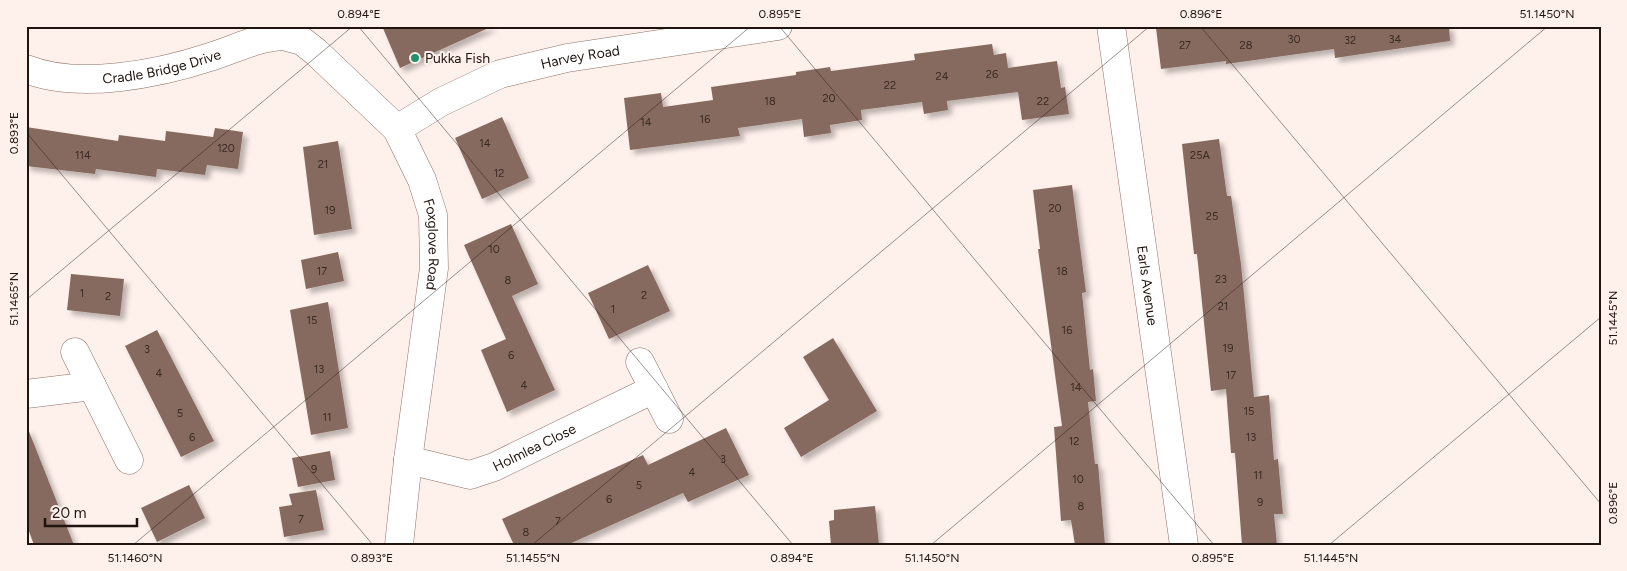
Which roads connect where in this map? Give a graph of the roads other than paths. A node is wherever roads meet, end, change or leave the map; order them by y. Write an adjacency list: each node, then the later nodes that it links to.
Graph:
1 (778, 26): 5 (street, Harvey Road)
2 (1111, 26): 15 (street, Earls Avenue)
3 (286, 31): 4 (street, Cradle Bridge Drive); 5 (street, Foxglove Road)
4 (26, 69)
5 (397, 129): 13 (street, Foxglove Road)
6 (75, 352): 8 (street)
7 (640, 362): 9 (street)
8 (92, 386): 10 (street); 12 (street)
9 (654, 389): 11 (street); 13 (street, Holmlea Close)
10 (26, 394)
11 (669, 419)
12 (129, 460)
13 (408, 460): 14 (street, Foxglove Road)
14 (399, 545)
15 (1184, 545)

